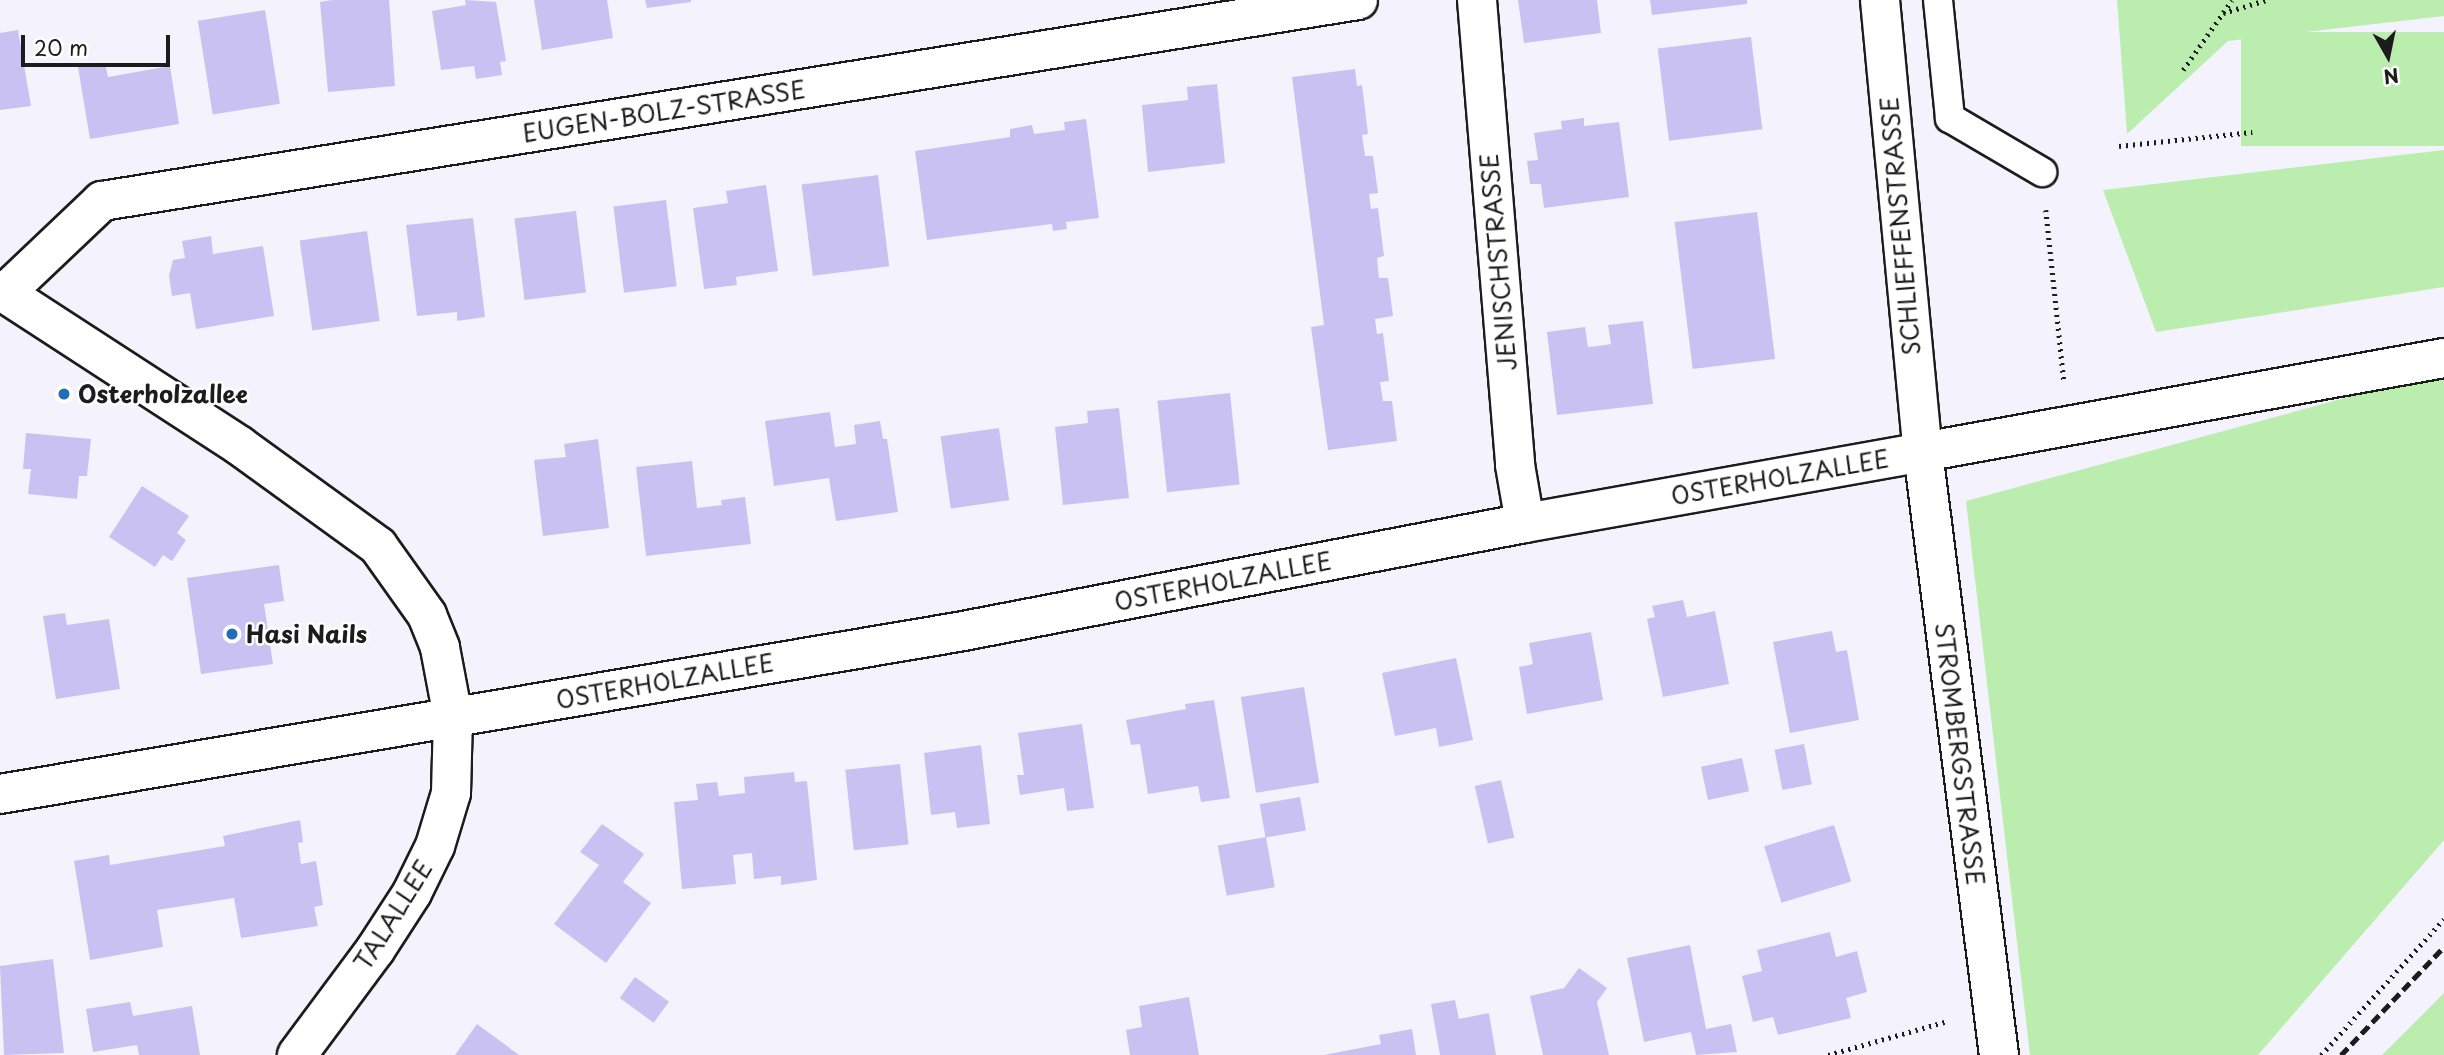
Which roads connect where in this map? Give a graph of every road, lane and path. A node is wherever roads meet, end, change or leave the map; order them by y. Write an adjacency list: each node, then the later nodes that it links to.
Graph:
1 (1358, 0): 12 (street, EUGEN-BOLZ-STRASSE)
2 (1477, 0): 16 (street, JENISCHSTRASSE)
3 (1880, 0): 15 (street, SCHLIEFFENSTRASSE)
4 (1938, 0): 11 (lane)
5 (2232, 0): 7 (path)
6 (2266, 0): 7 (path)
7 (2222, 13): 8 (path)
8 (2183, 70)
9 (2252, 132): 10 (path)
10 (2119, 146)
11 (2042, 173): 14 (path)
12 (3, 291): 17 (street, TALALLEE)
13 (2444, 358): 14 (street, OSTERHOLZALLEE)
14 (2068, 428): 15 (street, OSTERHOLZALLEE)
15 (1923, 452): 16 (street, OSTERHOLZALLEE); 20 (street, STROMBERGSTRASSE)
16 (1525, 523): 17 (street, OSTERHOLZALLEE)
17 (453, 717): 18 (street, OSTERHOLZALLEE); 21 (street, TALALLEE)
18 (0, 794)
19 (2444, 919): 24 (path)
20 (1992, 1012): 22 (path); 23 (street, STROMBERGSTRASSE)
21 (297, 1055)
22 (1828, 1055)
23 (1999, 1055)
24 (2321, 1055)

